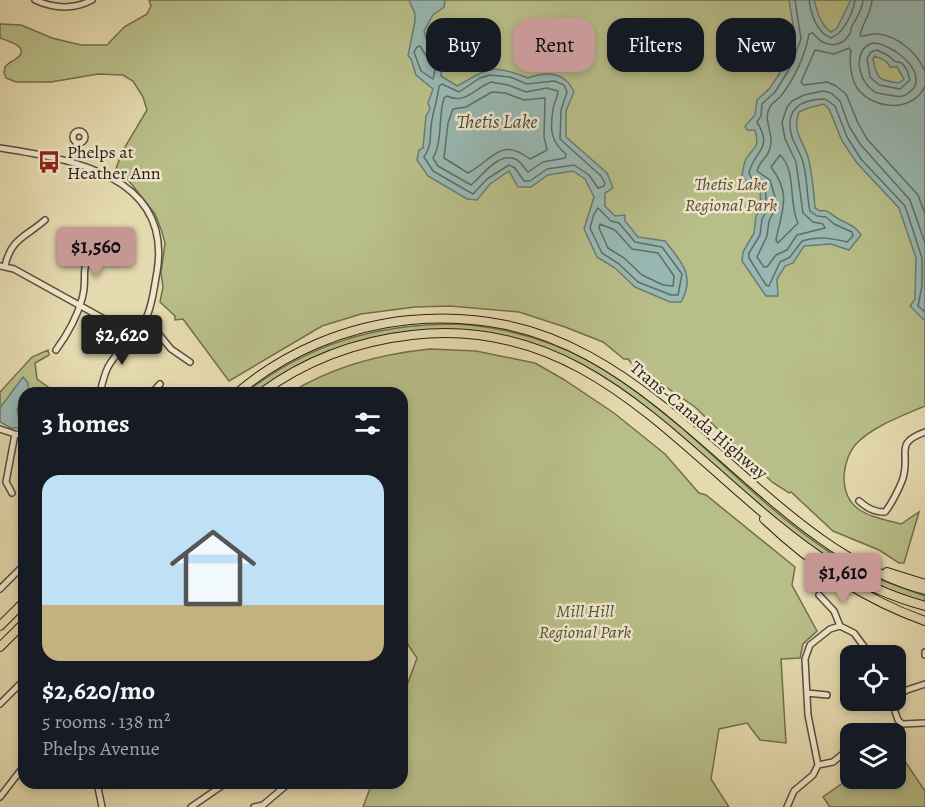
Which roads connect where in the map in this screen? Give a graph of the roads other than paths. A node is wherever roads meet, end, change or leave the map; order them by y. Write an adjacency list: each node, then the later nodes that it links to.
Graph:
1 (35, 0): 2 (street)
2 (92, 0)
3 (77, 143): 5 (street)
4 (0, 148): 5 (street)
5 (70, 162): 10 (street)
6 (45, 219): 8 (street)
7 (107, 244): 9 (street)
8 (3, 266): 9 (street)
9 (80, 305): 11 (street); 12 (street)
10 (141, 325): 11 (street); 13 (street)
11 (133, 335): 15 (street)
12 (56, 350)
13 (190, 362)
14 (160, 384): 16 (street)
15 (102, 387)
16 (157, 387)
17 (244, 387): 26 (highway, Trans-Canada Highway)
18 (271, 387): 23 (highway, Trans-Canada Highway)
19 (0, 429): 21 (street)
20 (925, 432): 25 (street)
21 (15, 434): 22 (street); 24 (street)
22 (18, 434)
23 (736, 489): 32 (highway, Trans-Canada Highway); 34 (highway)
24 (12, 493)
25 (859, 501)
26 (818, 538): 28 (highway); 30 (highway, Trans-Canada Highway)
27 (18, 571): 29 (street)
28 (925, 584)
29 (0, 589)
30 (925, 590)
31 (819, 595): 36 (street)
32 (925, 606)
33 (18, 608): 35 (highway)
34 (925, 621)
35 (0, 626)
36 (840, 627): 38 (street); 43 (street)
37 (18, 629): 39 (highway)
38 (863, 645)
39 (0, 647)
40 (925, 684): 42 (street)
41 (18, 686): 45 (street)
42 (906, 691)
43 (807, 693): 44 (street); 49 (street)
44 (827, 695)
45 (0, 704)
46 (895, 711): 47 (street)
47 (925, 723)
48 (840, 756): 49 (street)
49 (818, 765): 59 (street)
50 (18, 774): 54 (street)
51 (98, 789): 56 (street)
52 (217, 789): 57 (street)
53 (282, 789): 55 (street)
54 (0, 797)
55 (264, 806): 58 (street)
56 (102, 807)
57 (191, 807)
58 (254, 807)
59 (787, 807)

